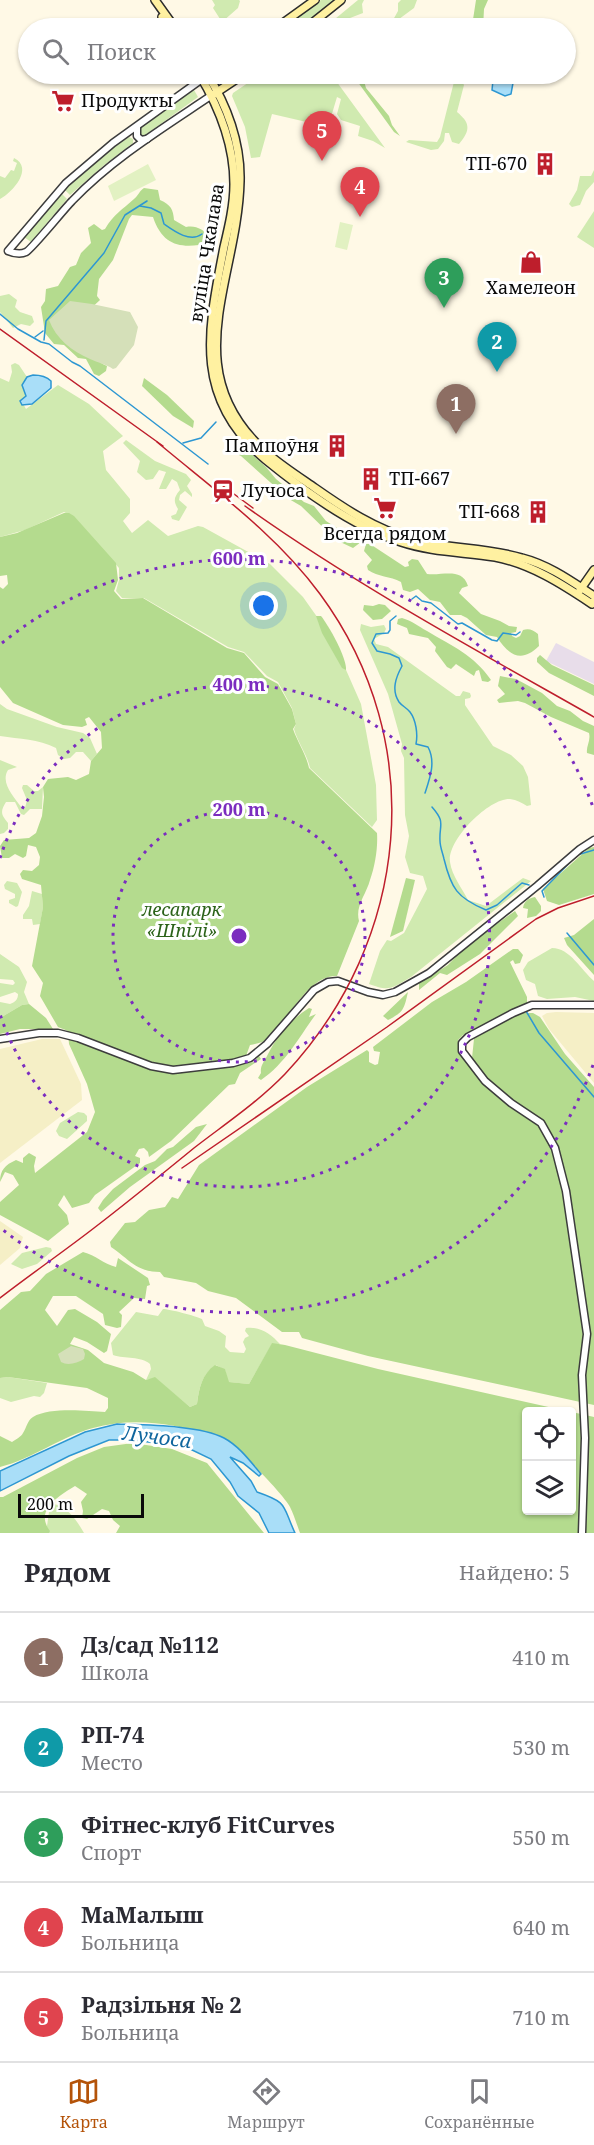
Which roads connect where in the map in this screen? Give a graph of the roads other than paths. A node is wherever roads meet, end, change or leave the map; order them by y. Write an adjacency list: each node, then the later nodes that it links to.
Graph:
1 (150, 0): 5 (main road)
2 (155, 0): 6 (main road)
3 (315, 0): 7 (main road)
4 (340, 1): 8 (main road)
5 (162, 18)
6 (168, 18)
7 (290, 18)
8 (319, 18)
9 (194, 84): 13 (street)
10 (210, 84): 12 (main road, вуліца Чкалава)
11 (229, 84): 12 (main road)
12 (215, 93): 15 (street); 18 (main road, вуліца Чкалава)
13 (137, 126): 14 (street); 15 (street)
14 (125, 135): 16 (street); 16 (street)
15 (147, 139): 16 (street)
16 (135, 148)
17 (594, 570): 18 (main road)
18 (579, 591): 19 (main road, вуліца Чкалава)
19 (593, 601)
20 (594, 840): 22 (street)
21 (594, 1005): 23 (street)
22 (0, 1039)
23 (582, 1533)

